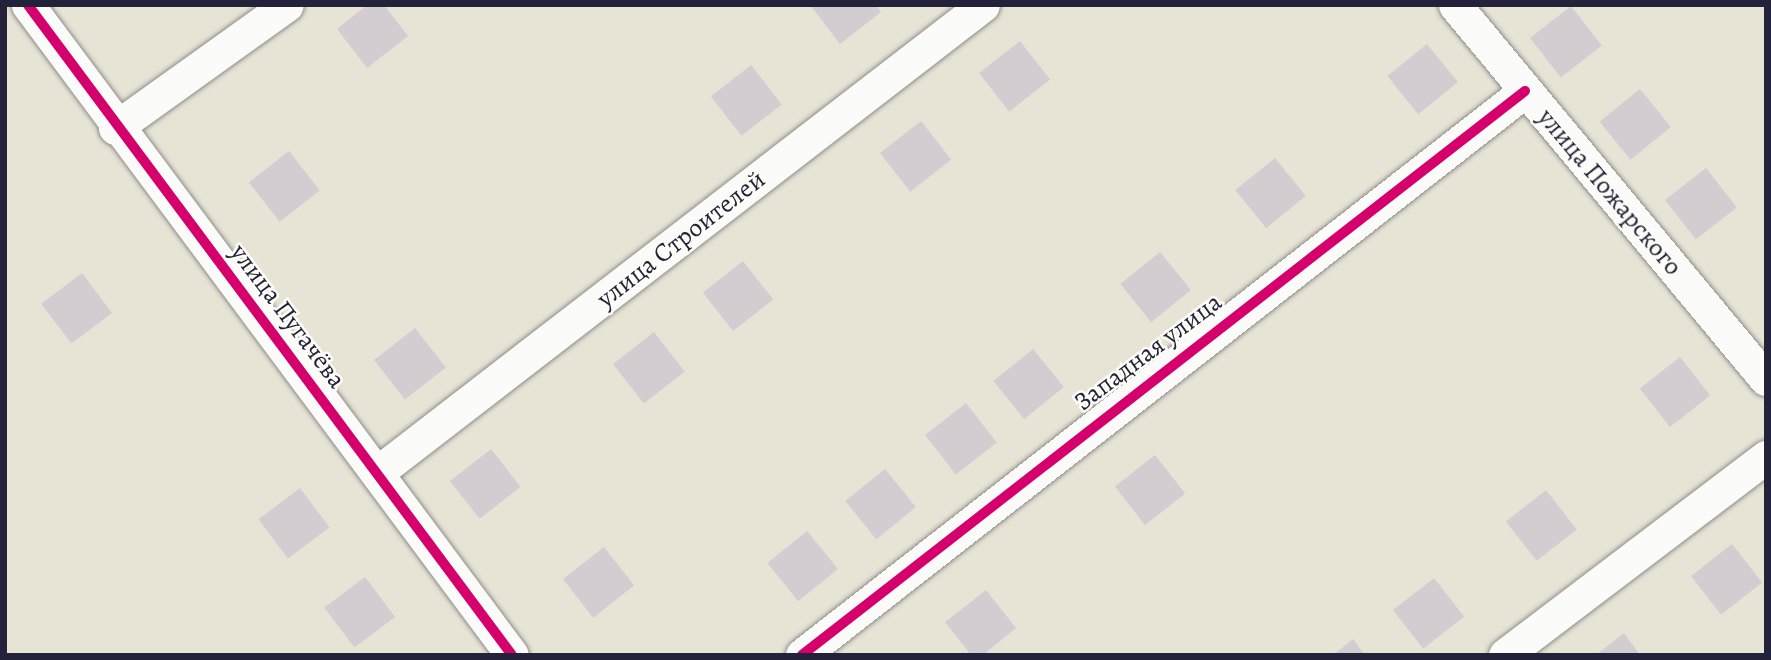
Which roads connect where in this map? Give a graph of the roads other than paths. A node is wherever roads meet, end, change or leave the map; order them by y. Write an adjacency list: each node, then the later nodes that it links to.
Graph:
1 (28, 5): 6 (street, улица Пугачёва)
2 (287, 5): 6 (street)
3 (983, 5): 9 (street, улица Строителей)
4 (1455, 5): 5 (street, улица Пожарского)
5 (1525, 91): 7 (street, улица Пожарского); 11 (street, Западная улица)
6 (115, 128): 9 (street, улица Пугачёва)
7 (1766, 379)
8 (1764, 461): 12 (street)
9 (378, 472): 10 (street, улица Пугачёва)
10 (512, 655)
11 (802, 655)
12 (1505, 655)

